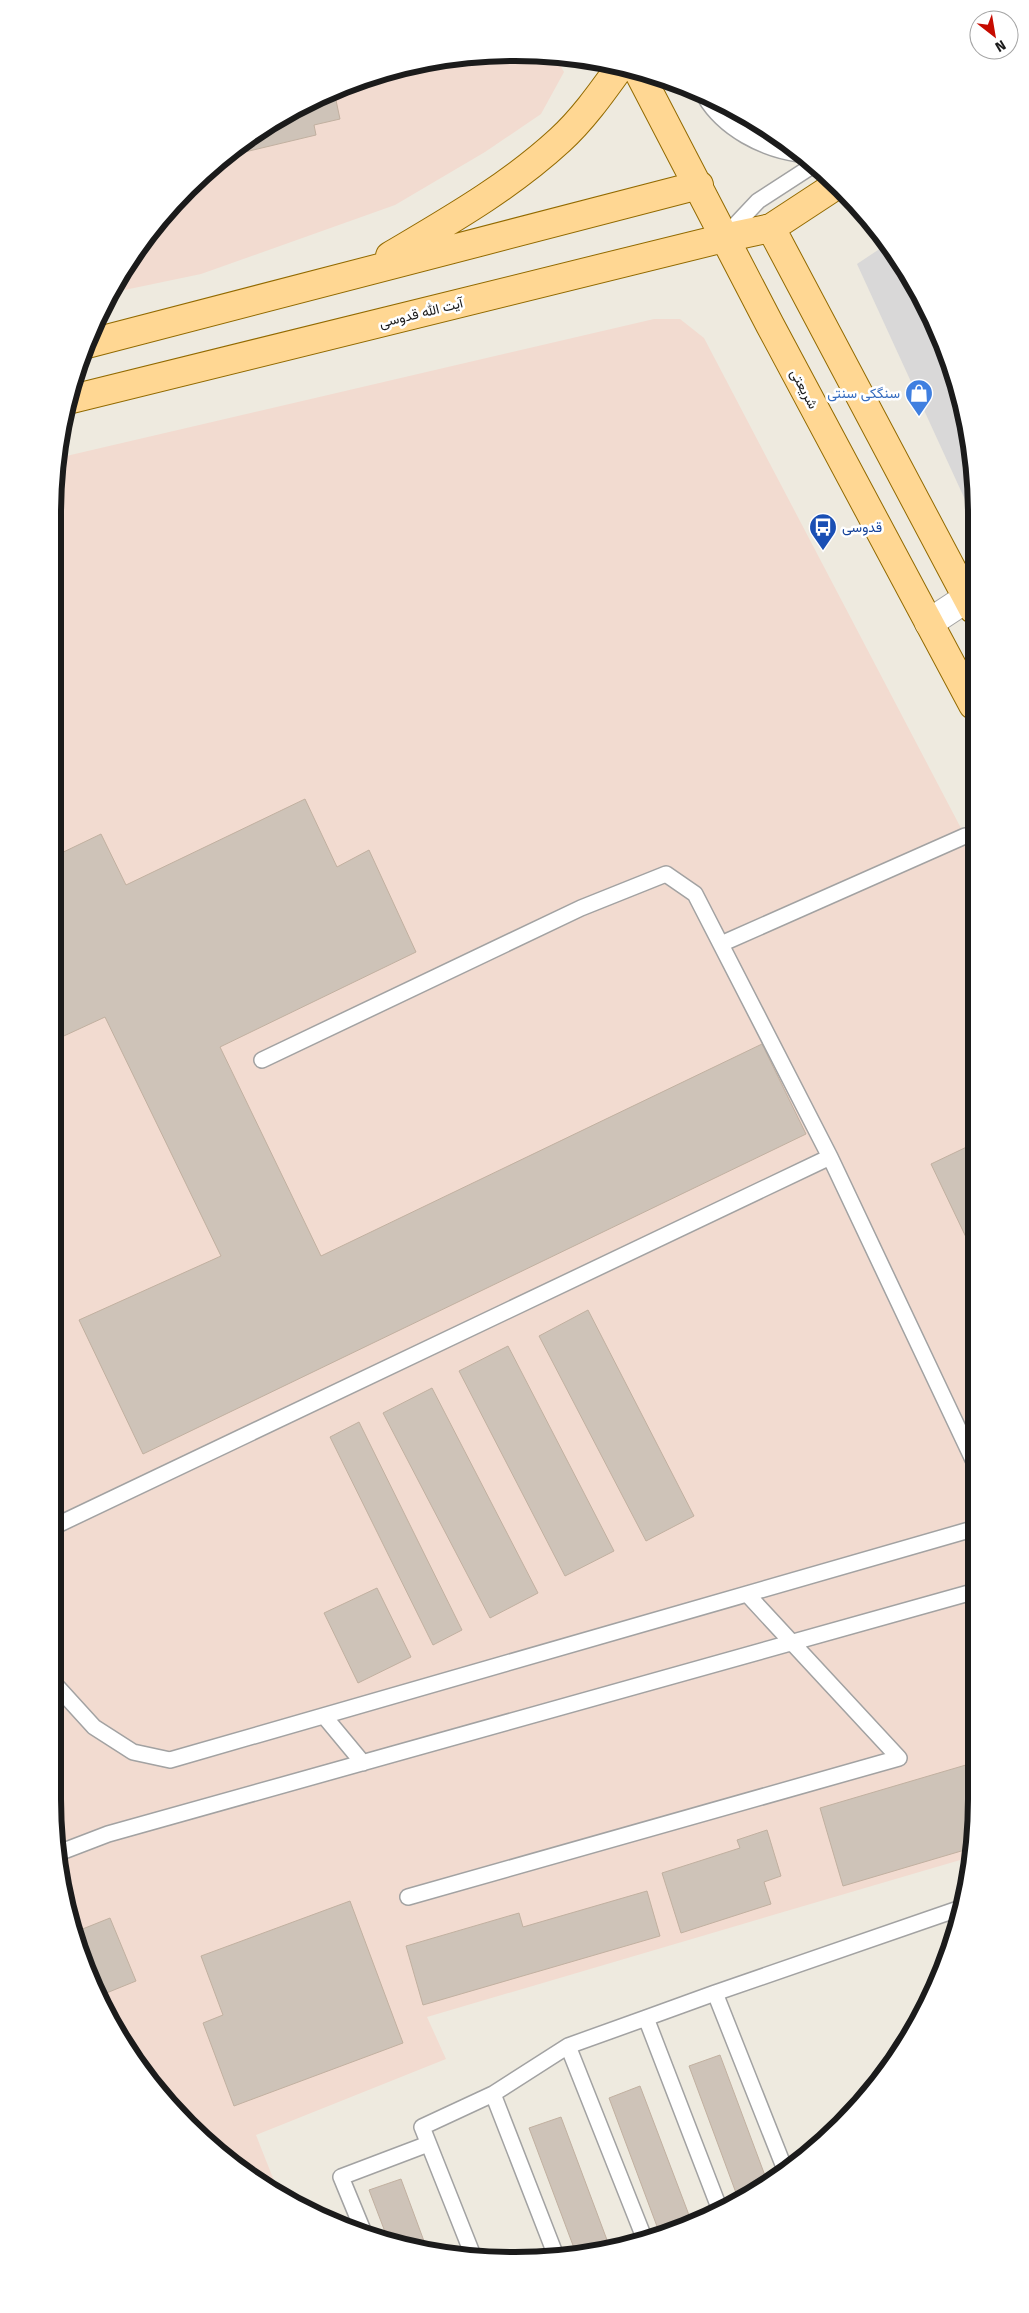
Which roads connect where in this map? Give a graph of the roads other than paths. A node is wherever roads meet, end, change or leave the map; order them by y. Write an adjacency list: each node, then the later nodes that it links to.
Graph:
1 (615, 73): 10 (main road)
2 (643, 80): 6 (main road, شریعتی)
3 (710, 106): 4 (lane)
4 (784, 150)
5 (807, 169): 9 (lane)
6 (699, 185): 9 (main road, شریعتی); 10 (main road)
7 (830, 189): 8 (main road)
8 (771, 228): 9 (main road, آیت الله قدوسی); 13 (main road)
9 (724, 238): 12 (main road, آیت الله قدوسی); 15 (main road, شریعتی)
10 (360, 273): 11 (main road)
11 (96, 342)
12 (77, 398)
13 (968, 594)
14 (968, 602): 15 (street)
15 (930, 623): 16 (main road, شریعتی)
16 (968, 696)
17 (965, 836): 18 (lane)
18 (721, 944): 19 (lane); 20 (lane)
19 (262, 1060)
20 (830, 1157): 21 (lane); 22 (lane)
21 (968, 1449)
22 (61, 1523)
23 (968, 1530): 25 (lane)
24 (968, 1593): 26 (lane)
25 (747, 1594): 26 (lane); 28 (lane)
26 (792, 1643): 29 (lane); 31 (lane)
27 (61, 1692): 28 (lane)
28 (324, 1716): 29 (lane)
29 (363, 1763): 30 (lane)
30 (64, 1851)
31 (408, 1897)
32 (953, 1911): 33 (lane)
33 (715, 1993): 34 (lane); 38 (lane)
34 (646, 2018): 35 (lane); 39 (lane)
35 (568, 2046): 36 (lane); 41 (lane)
36 (493, 2094): 37 (lane); 43 (lane)
37 (428, 2144): 40 (lane); 42 (lane)
38 (783, 2163)
39 (718, 2204)
40 (361, 2225)
41 (642, 2233)
42 (471, 2250)
43 (554, 2250)

